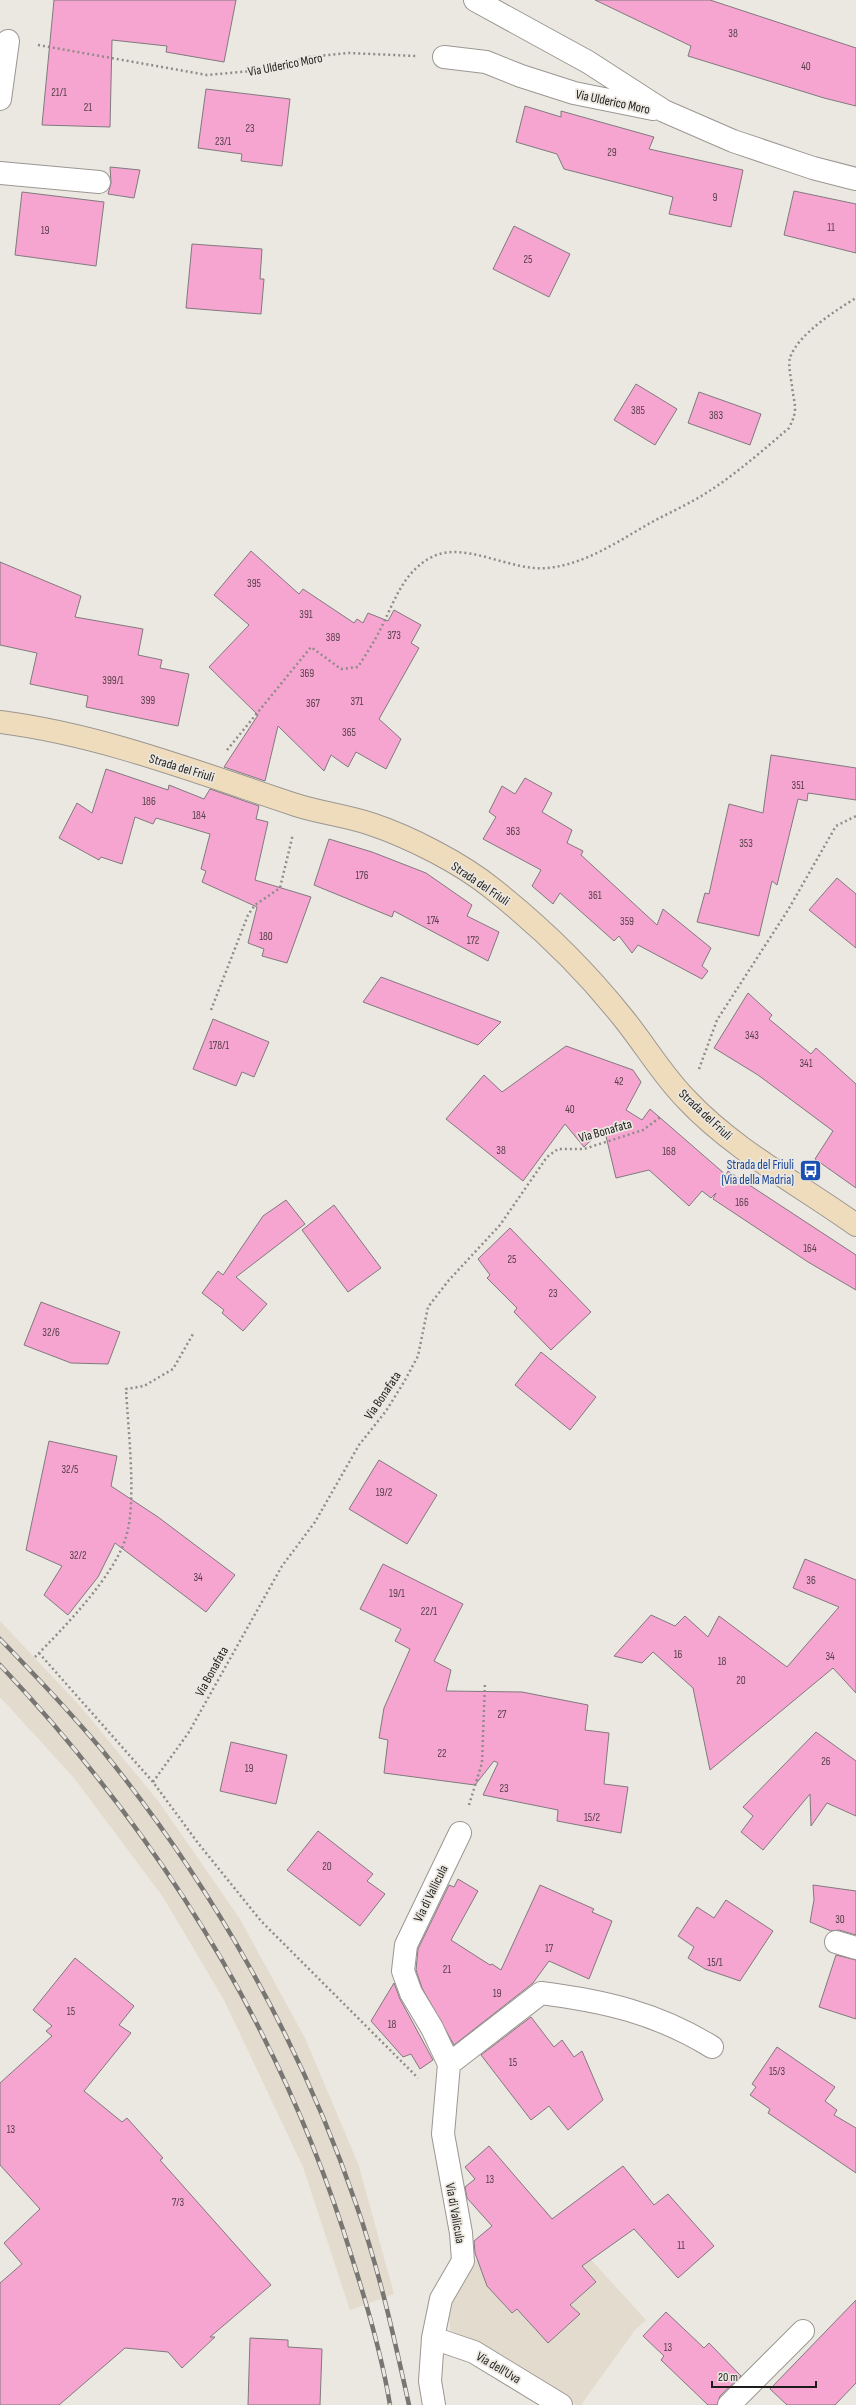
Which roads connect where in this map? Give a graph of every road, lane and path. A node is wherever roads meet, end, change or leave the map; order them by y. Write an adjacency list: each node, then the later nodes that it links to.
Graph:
1 (476, 0): 5 (street, Via Ulderico Moro)
2 (8, 41): 3 (path, Via Ulderico Moro); 4 (street)
3 (444, 57): 5 (street, Via Ulderico Moro)
4 (0, 99)
5 (664, 111): 7 (street, Via Ulderico Moro)
6 (0, 173): 8 (street)
7 (856, 179)
8 (99, 182)
9 (856, 298): 11 (path)
10 (0, 722): 11 (main road, Strada del Friuli)
11 (210, 775): 12 (main road, Strada del Friuli)
12 (299, 806): 14 (path); 15 (main road, Strada del Friuli)
13 (856, 816): 15 (path)
14 (211, 1010)
15 (686, 1100): 16 (main road, Strada del Friuli); 21 (path, Via Bonafata)
16 (856, 1225)
17 (193, 1334): 18 (path)
18 (39, 1653): 19 (path); 21 (path)
19 (35, 1658)
20 (485, 1682): 22 (path)
21 (153, 1782): 25 (path)
22 (460, 1833): 24 (street, Via di Vallicula)
23 (712, 2047): 24 (street)
24 (449, 2064): 25 (street, Via di Vallicula)
25 (445, 2108): 27 (street, Via di Vallicula)
26 (803, 2331): 30 (street)
27 (433, 2338): 28 (street, Via di Vallicula); 29 (street, Via dell'Uva)
28 (434, 2405)
29 (561, 2405)
30 (729, 2405)

